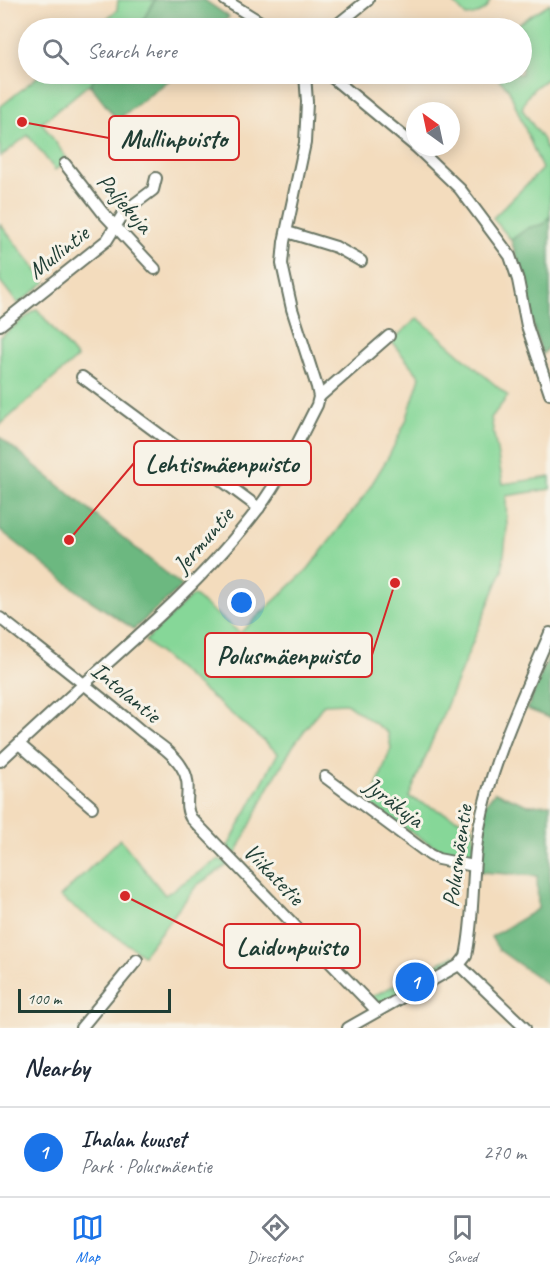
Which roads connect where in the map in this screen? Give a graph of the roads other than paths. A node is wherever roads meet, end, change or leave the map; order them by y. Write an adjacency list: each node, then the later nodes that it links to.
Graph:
1 (225, 0): 3 (street)
2 (368, 0): 4 (street)
3 (254, 18)
4 (346, 18)
5 (306, 84): 12 (street)
6 (340, 84): 7 (street)
7 (406, 139)
8 (425, 156): 18 (street)
9 (65, 164): 11 (street, Paljekuja)
10 (156, 178): 11 (street, Mullintie)
11 (116, 226): 14 (street, Paljekuja); 15 (street, Mullintie)
12 (287, 232): 13 (street); 19 (street)
13 (361, 261)
14 (156, 269)
15 (0, 325)
16 (389, 336): 19 (street)
17 (82, 376): 20 (street)
18 (550, 394)
19 (319, 397): 20 (street, Jermuntie)
20 (259, 508): 23 (street, Jermuntie)
21 (0, 618): 23 (street, Intolantie)
22 (550, 633): 29 (street, Polusmäentie)
23 (84, 684): 24 (street, Jermuntie); 28 (street, Intolantie)
24 (18, 744): 25 (street, Jermuntie); 27 (street)
25 (0, 761)
26 (325, 777): 29 (street, Jyräkuja)
27 (92, 807)
28 (191, 818): 32 (street, Viikatetie)
29 (474, 866): 31 (street, Polusmäentie)
30 (136, 960): 33 (street)
31 (459, 965): 32 (street); 35 (street)
32 (377, 1011): 34 (street)
33 (81, 1028)
34 (348, 1028)
35 (525, 1028)

